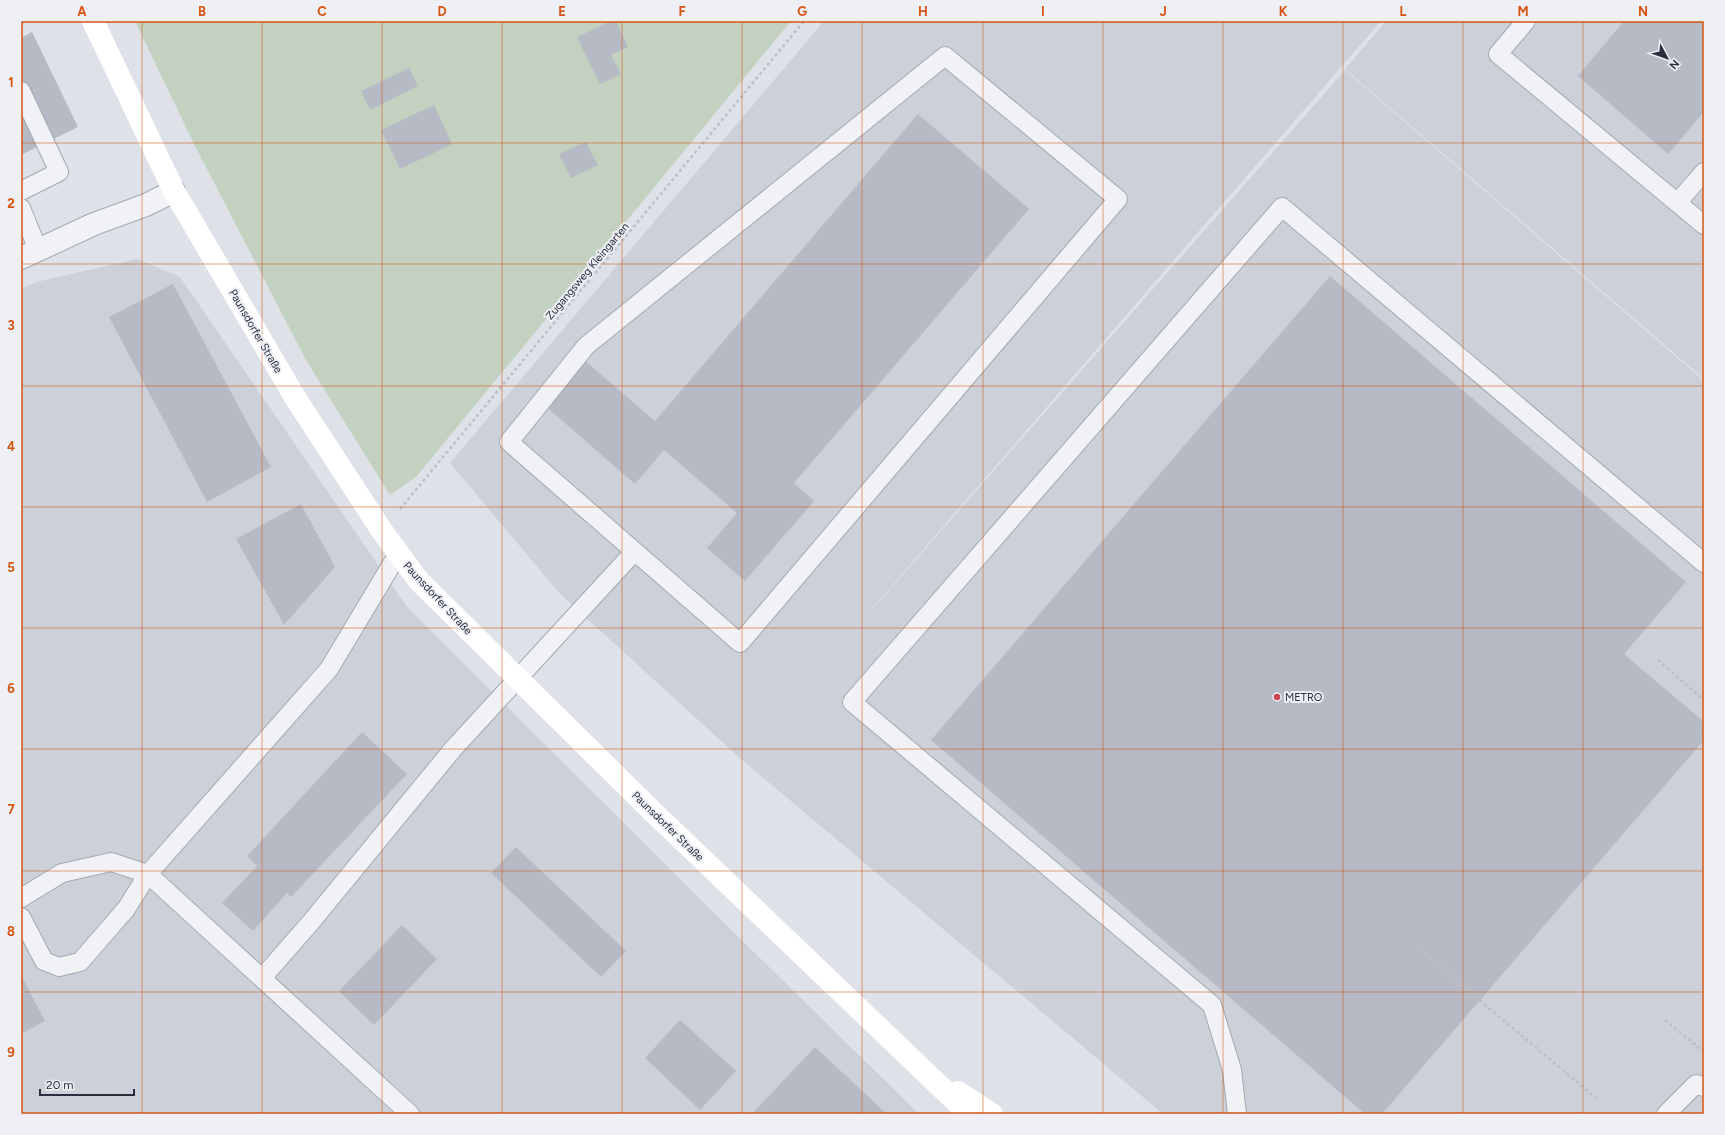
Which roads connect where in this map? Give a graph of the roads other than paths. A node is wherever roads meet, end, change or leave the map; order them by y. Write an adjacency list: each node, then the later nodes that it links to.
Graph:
1 (93, 21): 6 (main road, Paunsdorfer Straße)
2 (1526, 21): 7 (lane)
3 (21, 92): 5 (lane)
4 (1704, 172): 7 (lane)
5 (21, 191)
6 (174, 191): 10 (street); 12 (main road, Paunsdorfer Straße)
7 (1677, 203): 9 (lane)
8 (21, 208): 10 (lane)
9 (1704, 225)
10 (30, 254)
11 (634, 552): 11 (lane); 14 (lane)
12 (398, 554): 14 (main road, Paunsdorfer Straße); 15 (lane)
13 (1704, 562): 24 (lane)
14 (518, 680): 18 (lane); 19 (main road, Paunsdorfer Straße)
15 (148, 874): 16 (lane); 17 (lane); 18 (lane)
16 (21, 898)
17 (21, 917)
18 (262, 978): 21 (lane)
19 (922, 1068): 22 (main road, Paunsdorfer Straße); 23 (main road, Paunsdorfer Straße)
20 (1704, 1087): 25 (lane)
21 (410, 1114)
22 (969, 1114)
23 (992, 1114)
24 (1237, 1114)
25 (1666, 1114)

